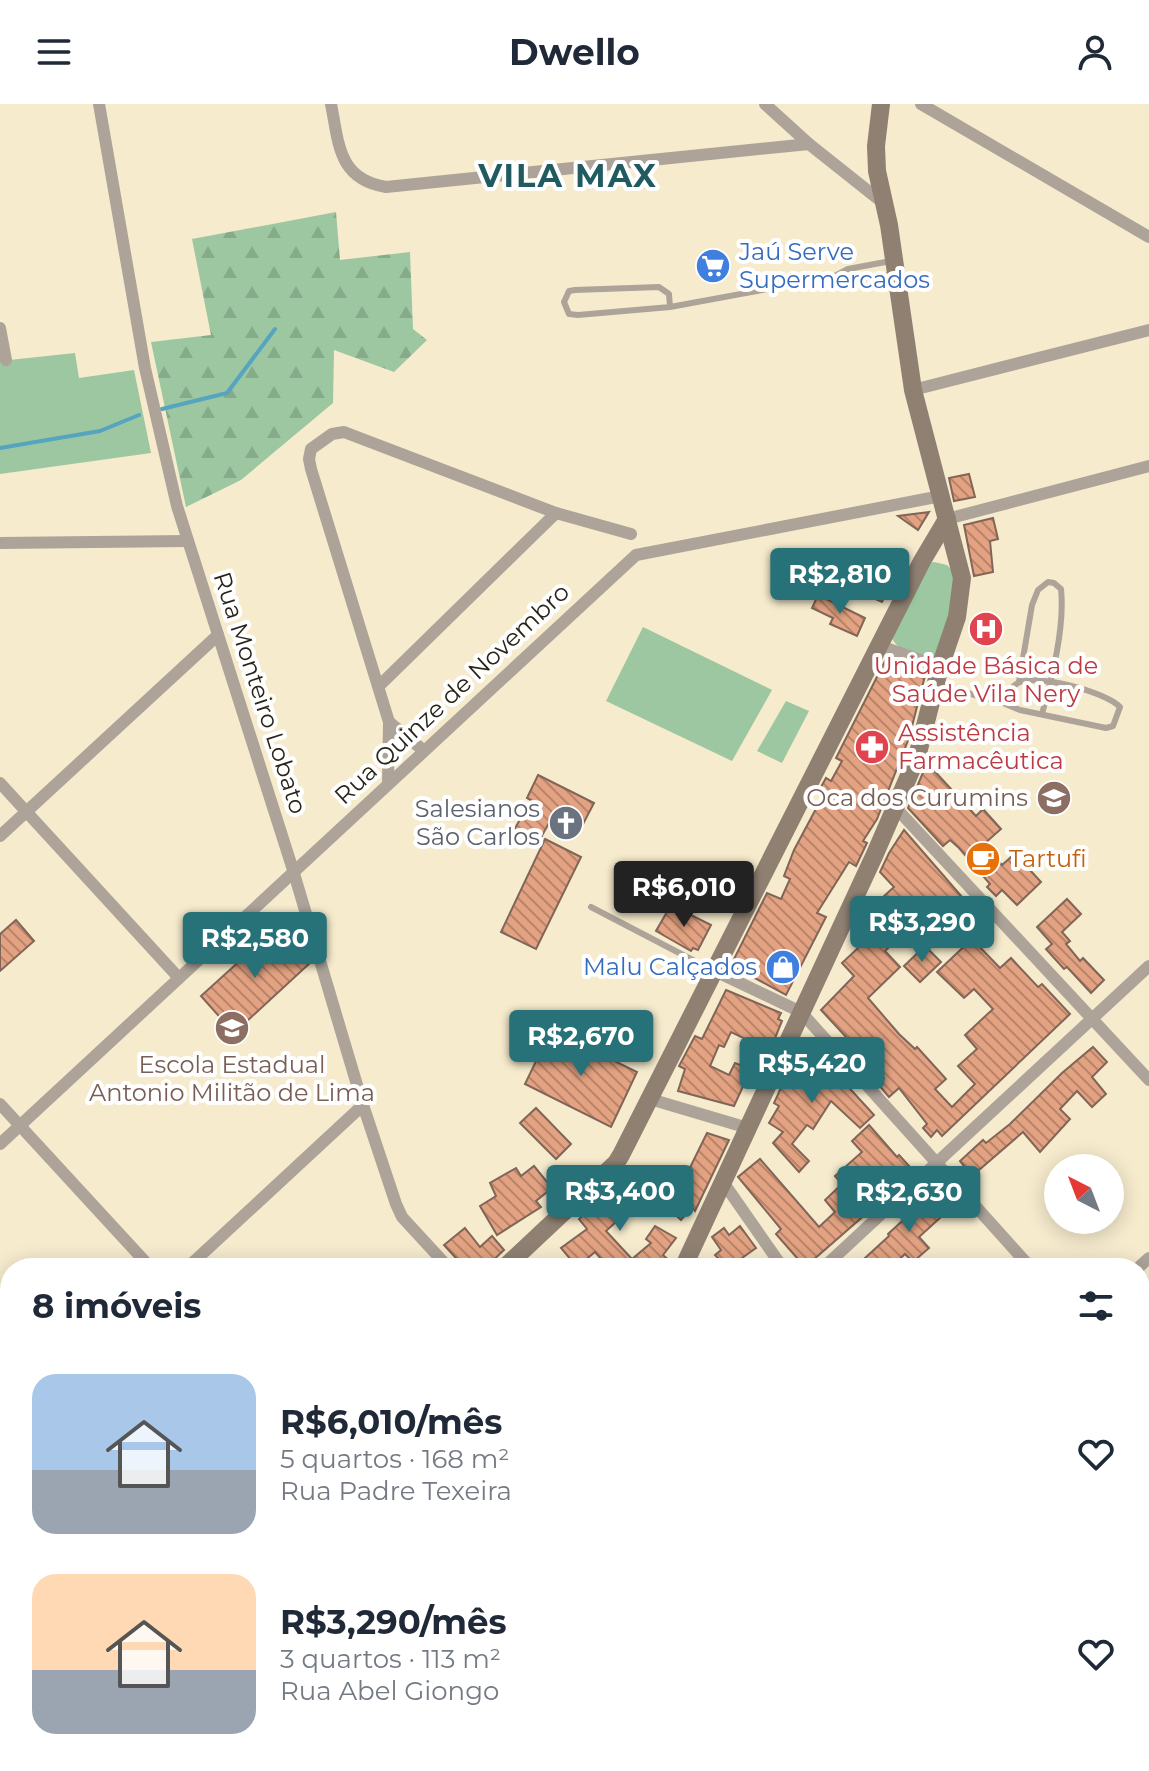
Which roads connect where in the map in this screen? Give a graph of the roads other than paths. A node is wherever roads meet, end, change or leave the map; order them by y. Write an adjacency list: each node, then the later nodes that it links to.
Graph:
1 (99, 104): 21 (street, Rua Monteiro Lobato)
2 (331, 104): 6 (street)
3 (765, 104): 6 (street)
4 (881, 104): 7 (main road)
5 (921, 104): 8 (street)
6 (809, 144): 7 (street)
7 (882, 202): 9 (main road)
8 (1149, 237)
9 (895, 268): 10 (lane); 10 (lane); 15 (main road)
10 (833, 277): 11 (lane)
11 (670, 307): 11 (lane)
12 (0, 328): 14 (street)
13 (1149, 330): 15 (street)
14 (6, 360)
15 (913, 390): 17 (main road)
16 (1149, 466): 19 (street)
17 (941, 496): 19 (main road); 34 (street, Rua Quinze de Novembro)
18 (556, 513): 20 (street); 30 (street); 30 (street)
19 (947, 519): 23 (main road); 24 (main road)
20 (631, 534)
21 (188, 541): 22 (street); 25 (street, Rua Monteiro Lobato)
22 (0, 543)
23 (922, 561): 24 (main road); 26 (main road)
24 (960, 571): 27 (main road)
25 (218, 635): 38 (street); 40 (street, Rua Monteiro Lobato)
26 (880, 646): 27 (street); 43 (main road)
27 (938, 676): 31 (lane); 37 (main road)
28 (1019, 682): 29 (lane); 29 (lane); 31 (lane)
29 (1050, 683): 32 (lane); 32 (lane)
30 (379, 686): 33 (street)
31 (1003, 703): 32 (lane)
32 (1042, 714)
33 (389, 722): 34 (street); 36 (street)
34 (423, 750): 36 (street, Rua Quinze de Novembro)
35 (0, 783): 38 (street)
36 (388, 783): 40 (street, Rua Quinze de Novembro)
37 (895, 807): 45 (main road); 46 (street)
38 (26, 812): 39 (street); 44 (street)
39 (0, 836)
40 (293, 870): 44 (street, Rua Quinze de Novembro); 50 (street, Rua Monteiro Lobato)
41 (591, 907): 43 (lane)
42 (1149, 966): 46 (street)
43 (715, 971): 45 (street); 48 (main road)
44 (179, 978): 51 (street, Rua Quinze de Novembro)
45 (801, 1012): 52 (main road); 54 (street)
46 (1093, 1019): 47 (street); 54 (street)
47 (1149, 1080)
48 (650, 1099): 52 (street); 59 (main road)
49 (0, 1104): 51 (street)
50 (363, 1105): 57 (street); 58 (street, Rua Monteiro Lobato)
51 (20, 1125): 53 (street, Rua Quinze de Novembro); 56 (street)
52 (748, 1128): 55 (main road)
53 (0, 1144)
54 (937, 1165): 62 (street); 63 (street)
55 (723, 1182): 60 (main road); 61 (street)
56 (142, 1258)
57 (198, 1258)
58 (440, 1258)
59 (515, 1258)
60 (688, 1258)
61 (776, 1258)
62 (834, 1258)
63 (1022, 1258)

